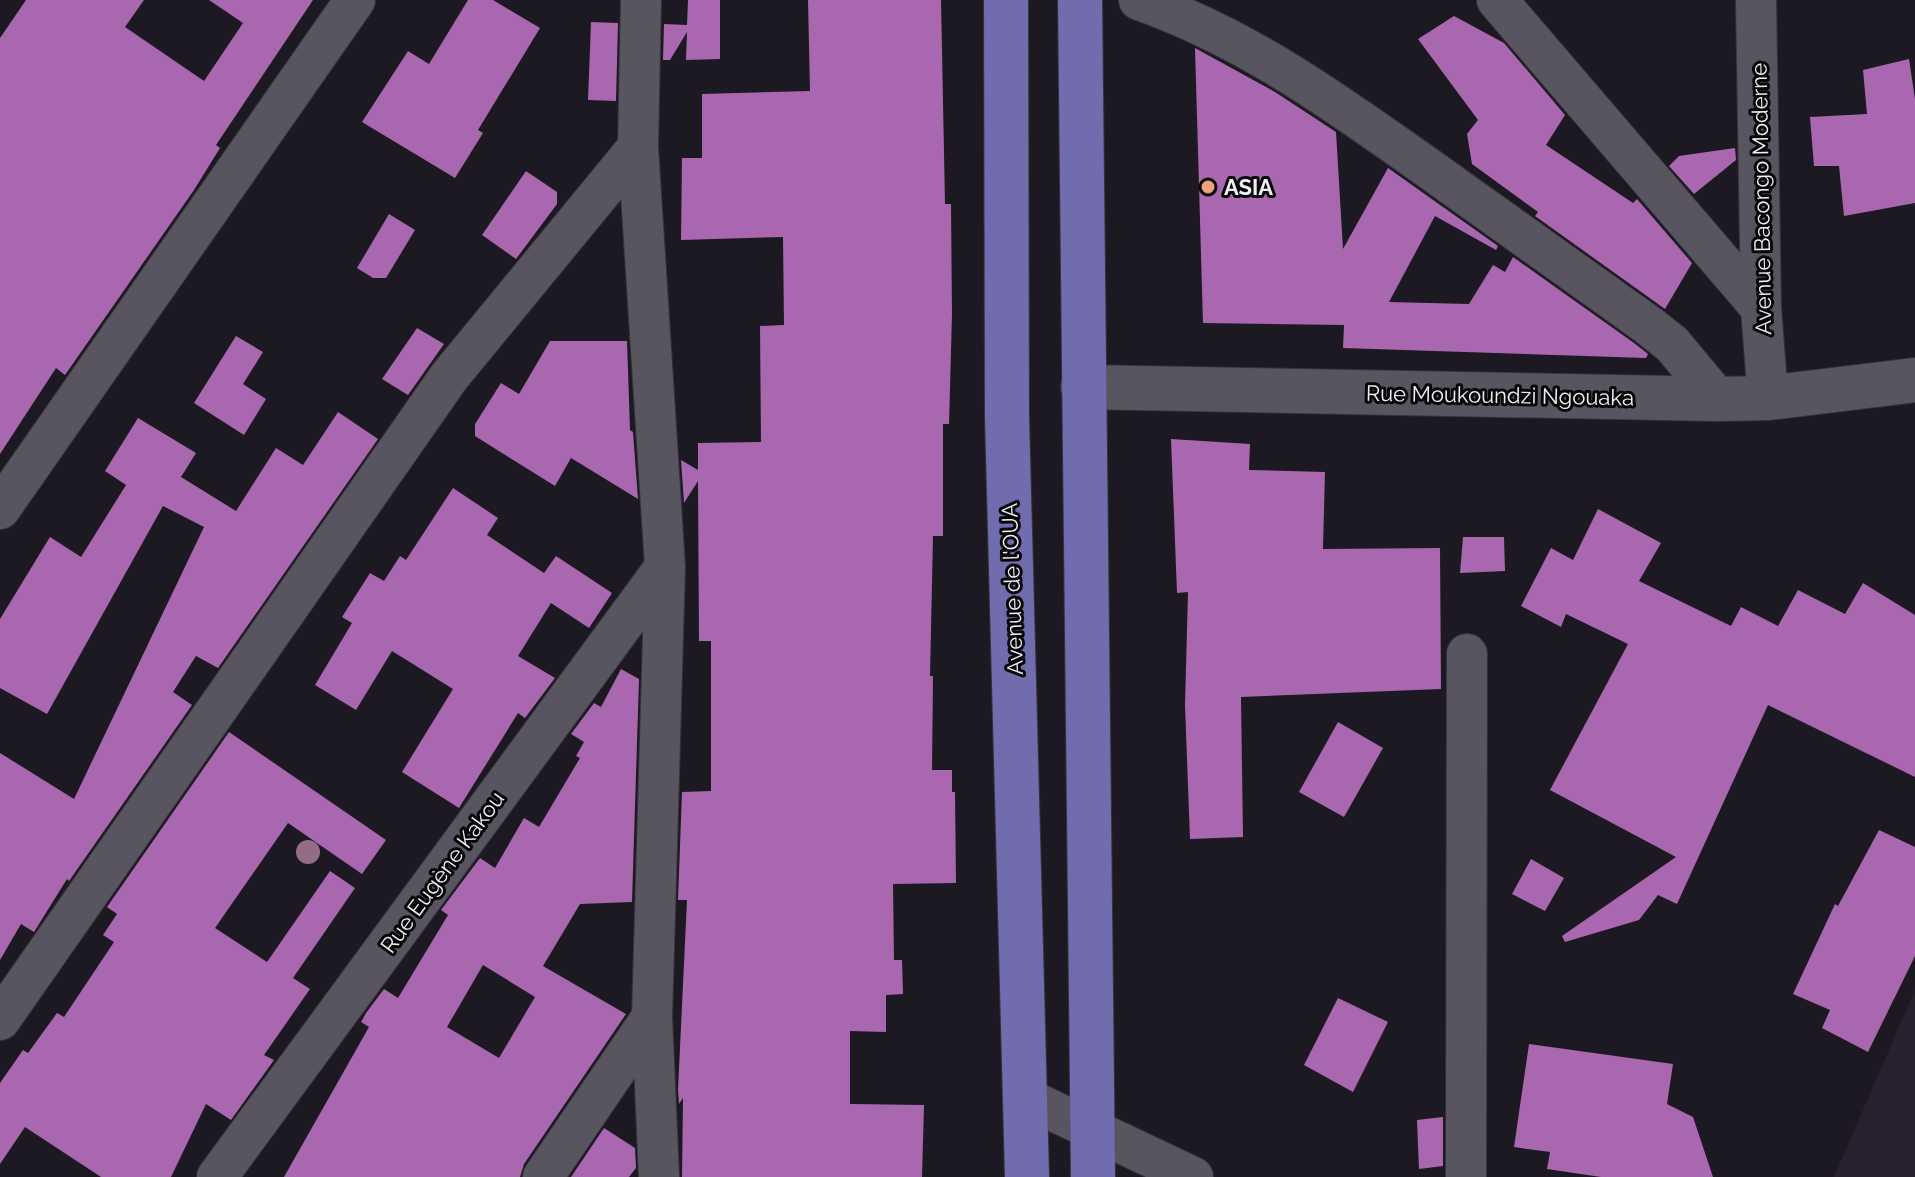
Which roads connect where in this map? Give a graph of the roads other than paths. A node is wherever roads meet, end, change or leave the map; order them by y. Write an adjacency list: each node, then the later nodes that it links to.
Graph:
1 (355, 0): 14 (street)
2 (641, 0): 8 (street)
3 (1006, 0): 19 (main road, Avenue de l'OUA)
4 (1080, 0): 11 (main road)
5 (1139, 0): 13 (street)
6 (1497, 0): 9 (street)
7 (1756, 0): 9 (street, Avenue Bacongo Moderne)
8 (638, 147): 15 (street); 18 (street)
9 (1761, 308): 12 (street, Avenue Bacongo Moderne)
10 (1915, 380): 12 (street, Rue Moukoundzi Ngouaka)
11 (1083, 387): 13 (street, Rue Moukoundzi Ngouaka); 20 (main road)
12 (1768, 398): 13 (street, Rue Moukoundzi Ngouaka)
13 (1718, 399)
14 (0, 509)
15 (665, 567): 17 (street); 21 (street, Rue Eugène Kakou)
16 (1467, 654): 27 (street)
17 (652, 1017): 22 (street); 23 (street)
18 (0, 1020)
19 (1026, 1098): 20 (street); 24 (main road, Avenue de l'OUA)
20 (1093, 1131): 25 (main road); 26 (street)
21 (217, 1177)
22 (543, 1177)
23 (659, 1177)
24 (1027, 1177)
25 (1093, 1177)
26 (1193, 1177)
27 (1466, 1177)

